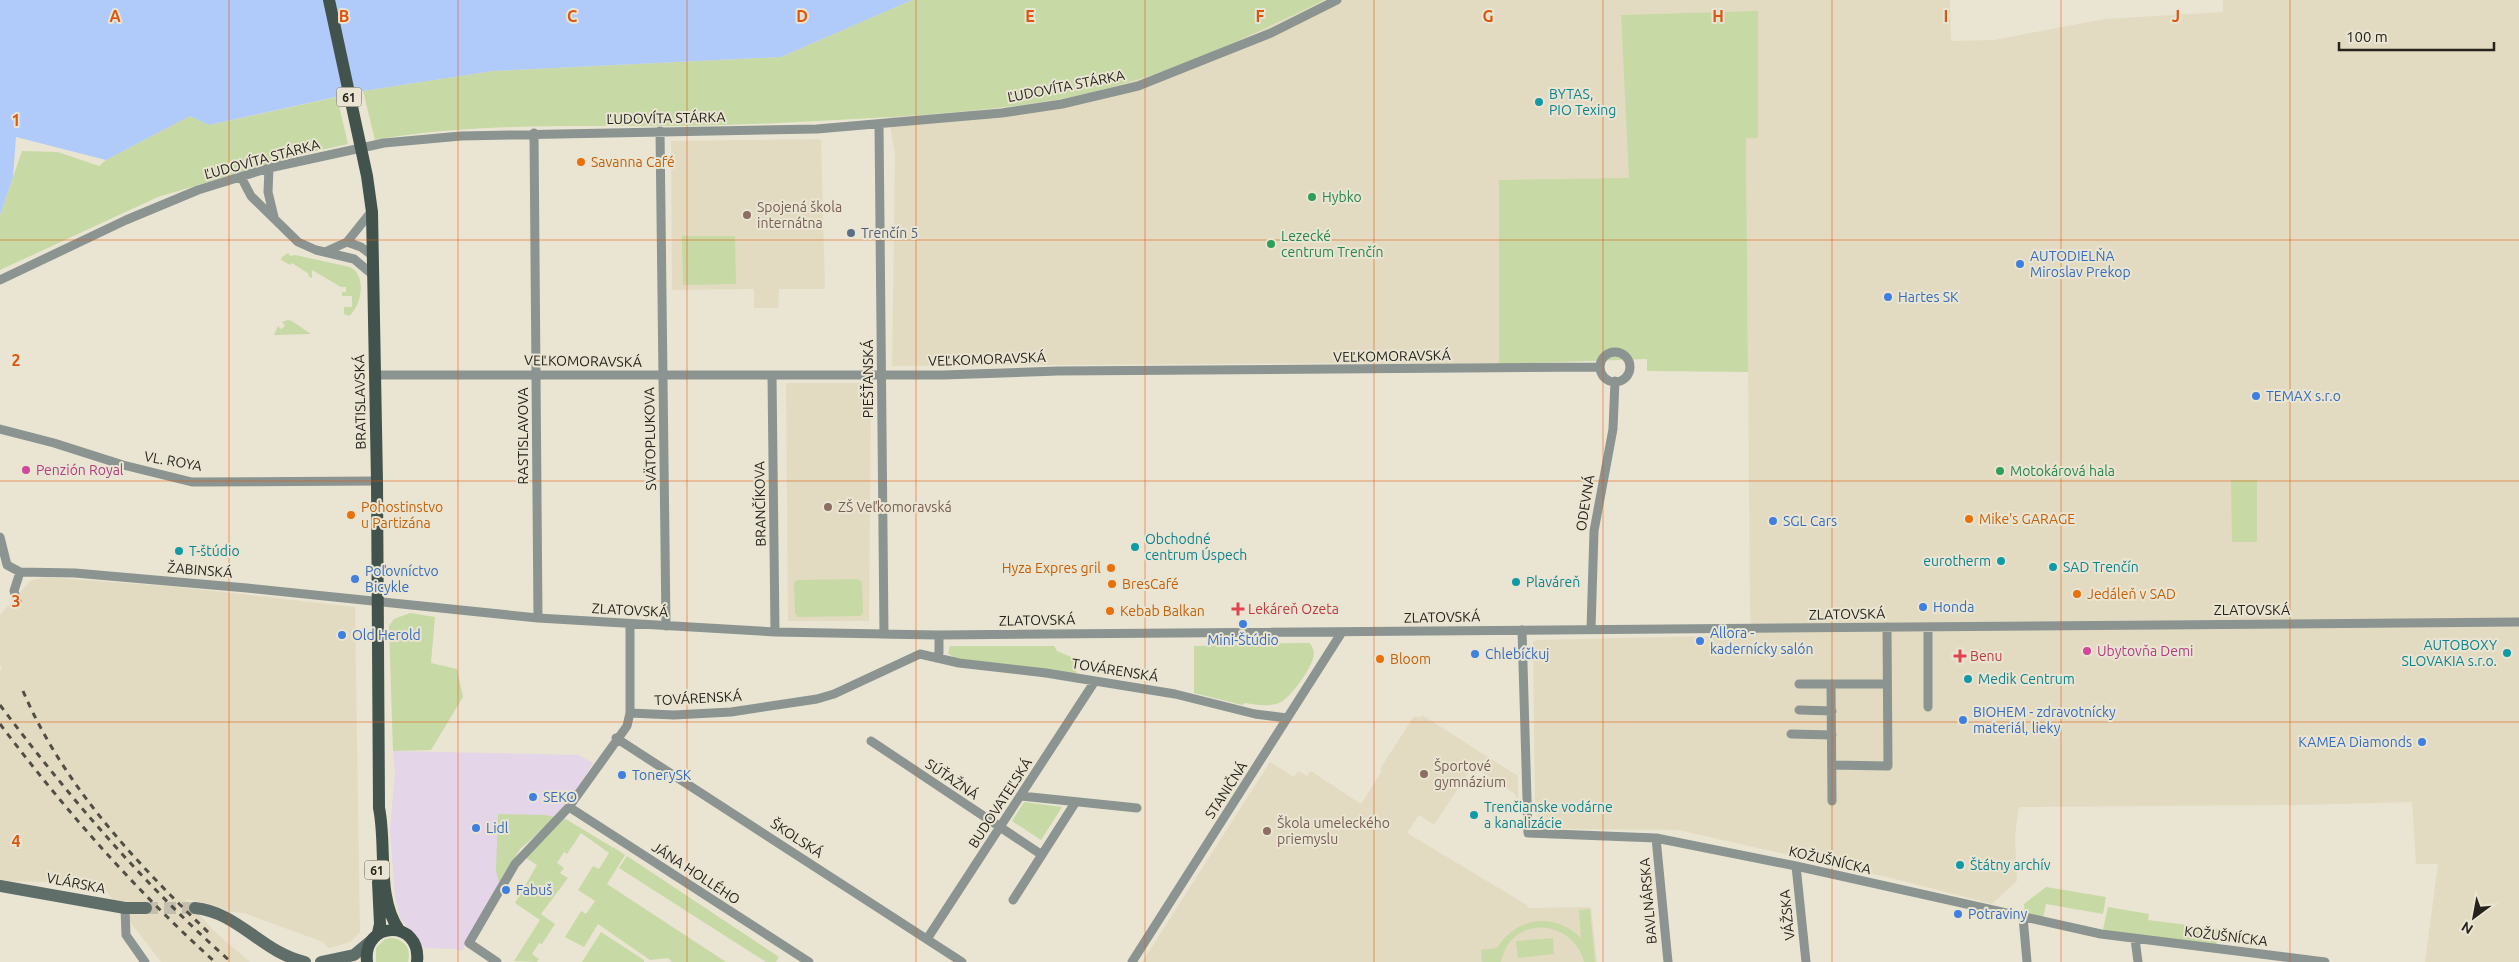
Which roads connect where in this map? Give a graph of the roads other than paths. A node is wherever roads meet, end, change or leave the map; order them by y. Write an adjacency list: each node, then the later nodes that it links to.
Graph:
1 (329, 0): 8 (main road, BRATISLAVSKÁ / 61)
2 (1337, 0): 3 (street, ĽUDOVÍTA STÁRKA)
3 (879, 124): 4 (street, ĽUDOVÍTA STÁRKA); 17 (street, PIEŠŤANSKÁ)
4 (660, 131): 5 (street, ĽUDOVÍTA STÁRKA); 19 (street, SVÄTOPLUKOVA)
5 (534, 133): 6 (street, ĽUDOVÍTA STÁRKA); 16 (street, RASTISLAVOVA)
6 (269, 168): 7 (street, ĽUDOVÍTA STÁRKA); 9 (street)
7 (241, 177): 9 (street); 14 (street, ĽUDOVÍTA STÁRKA)
8 (372, 212): 10 (street); 12 (main road, BRATISLAVSKÁ / 61)
9 (274, 217): 11 (street)
10 (348, 242): 11 (street); 12 (street)
11 (327, 251): 13 (street)
12 (373, 256): 13 (main road, BRATISLAVSKÁ / 61)
13 (373, 275): 18 (main road, BRATISLAVSKÁ / 61)
14 (0, 280)
15 (1600, 367): 17 (street, VEĽKOMORAVSKÁ); 21 (street); 21 (street)
16 (537, 373): 18 (street, VEĽKOMORAVSKÁ); 19 (street, VEĽKOMORAVSKÁ); 28 (street, RASTISLAVOVA)
17 (881, 374): 20 (street, VEĽKOMORAVSKÁ); 38 (street, PIEŠŤANSKÁ)
18 (374, 375): 23 (main road, BRATISLAVSKÁ / 61)
19 (663, 375): 20 (street, VEĽKOMORAVSKÁ); 31 (street, SVÄTOPLUKOVA)
20 (772, 376): 36 (street, BRANČÍKOVA)
21 (1615, 381): 34 (street, ODEVNÁ)
22 (0, 429): 23 (street, VL. ROYA)
23 (377, 481): 26 (main road, BRATISLAVSKÁ / 61)
24 (0, 537): 25 (street)
25 (20, 572): 26 (street, ŽABINSKÁ); 27 (street)
26 (378, 600): 28 (street, ZLATOVSKÁ); 59 (main road, BRATISLAVSKÁ / 61)
27 (17, 602)
28 (538, 618): 30 (street, ZLATOVSKÁ)
29 (2519, 622): 33 (street, ZLATOVSKÁ)
30 (630, 624): 31 (street, ZLATOVSKÁ); 48 (street)
31 (666, 626): 36 (street, ZLATOVSKÁ)
32 (1886, 627): 33 (street, ZLATOVSKÁ); 34 (street, ZLATOVSKÁ); 44 (street)
33 (1928, 627): 45 (street)
34 (1591, 629): 35 (street, ZLATOVSKÁ)
35 (1522, 630): 37 (street, ZLATOVSKÁ); 62 (street, KOŽUŠNÍCKA)
36 (775, 632): 38 (street, ZLATOVSKÁ)
37 (1342, 632): 39 (street, ZLATOVSKÁ); 49 (street, STANIČNÁ)
38 (884, 634): 39 (street, ZLATOVSKÁ)
39 (939, 635): 40 (street)
40 (936, 658): 41 (street, TOVÁRENSKÁ); 48 (street, TOVÁRENSKÁ)
41 (1095, 681): 49 (street, TOVÁRENSKÁ); 55 (street, BUDOVATEĽSKÁ)
42 (1799, 684): 43 (street)
43 (1831, 684): 44 (street); 47 (street)
44 (1887, 684): 54 (street)
45 (1928, 707)
46 (1799, 710): 47 (street)
47 (1832, 711): 51 (street)
48 (630, 713): 52 (street)
49 (1287, 718): 84 (street, STANIČNÁ)
50 (1791, 734): 51 (street)
51 (1832, 734): 54 (street)
52 (616, 738): 58 (street); 73 (street, ŠKOLSKÁ)
53 (871, 741): 61 (street, SÚŤAŽNÁ)
54 (1832, 765): 56 (street)
55 (1021, 796): 57 (street); 61 (street, BUDOVATEĽSKÁ)
56 (1832, 801)
57 (1075, 803): 60 (street); 63 (street)
58 (569, 807): 81 (street); 82 (street, JÁNA HOLLÉHO)
59 (379, 808): 71 (main road, BRATISLAVSKÁ / 61); 72 (main road, BRATISLAVSKÁ / 61)
60 (1137, 808)
61 (1000, 827): 63 (street, SÚŤAŽNÁ); 73 (street, BUDOVATEĽSKÁ)
62 (1656, 838): 64 (street, KOŽUŠNÍCKA); 85 (street, BAVLNÁRSKA)
63 (1042, 855): 66 (street)
64 (1796, 866): 70 (street, KOŽUŠNÍCKA); 86 (street, VÁŽSKA)
65 (0, 886): 67 (main road, VLÁRSKA)
66 (1013, 900)
67 (125, 908): 68 (main road, VLÁRSKA); 76 (street)
68 (146, 908)
69 (195, 908): 77 (main road)
70 (2023, 917): 74 (street, KOŽUŠNÍCKA); 87 (street)
71 (400, 930): 72 (main road); 80 (main road, BRATISLAVSKÁ / 61)
72 (375, 936): 78 (main road); 79 (main road, BRATISLAVSKÁ / 61)
73 (927, 939): 83 (street, ŠKOLSKÁ)
74 (2135, 939): 75 (street, KOŽUŠNÍCKA); 88 (street)
75 (2252, 957): 89 (street, KOŽUŠNÍCKA)
76 (145, 962)
77 (305, 962)
78 (321, 962)
79 (368, 962)
80 (417, 962)
81 (497, 962)
82 (809, 962)
83 (962, 962)
84 (1132, 962)
85 (1668, 962)
86 (1806, 962)
87 (2027, 962)
88 (2138, 962)
89 (2325, 962)

